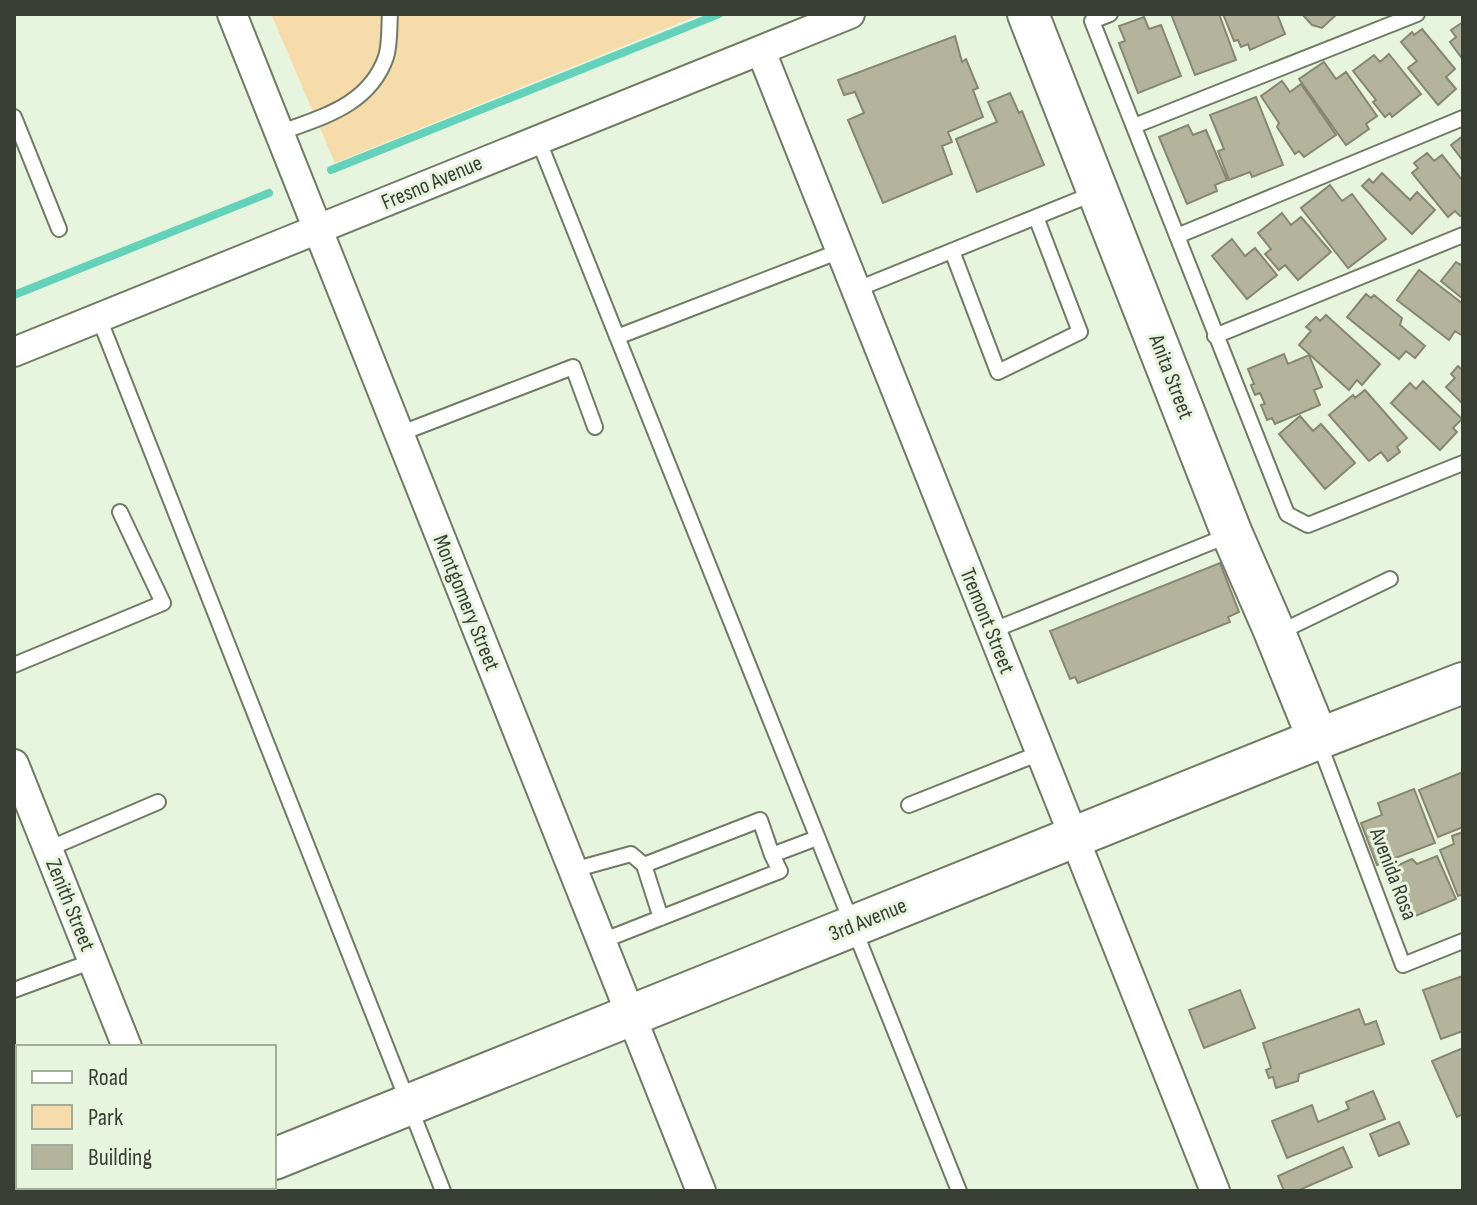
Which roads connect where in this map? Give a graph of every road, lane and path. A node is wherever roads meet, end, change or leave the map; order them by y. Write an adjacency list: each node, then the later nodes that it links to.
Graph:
1 (232, 14): 11 (street, Montgomery Street)
2 (390, 14): 11 (lane)
3 (850, 14): 7 (street, Fresno Avenue)
4 (1028, 14): 13 (main road, Anita Street)
5 (1110, 14): 10 (lane)
6 (1417, 14): 10 (lane)
7 (761, 51): 12 (street, Fresno Avenue); 19 (street, Tremont Street)
8 (14, 117): 15 (lane)
9 (1463, 118): 18 (lane)
10 (1134, 126): 18 (lane)
11 (279, 133): 16 (street, Montgomery Street)
12 (538, 139): 16 (street, Fresno Avenue); 24 (lane)
13 (1099, 192): 14 (lane); 30 (main road, Anita Street)
14 (1036, 217): 20 (lane); 20 (lane)
15 (59, 229)
16 (317, 231): 22 (street, Fresno Avenue); 27 (street, Montgomery Street)
17 (1463, 235): 23 (lane)
18 (1177, 236): 23 (lane)
19 (840, 251): 21 (street, Tremont Street); 24 (lane)
20 (952, 251): 21 (lane)
21 (855, 290): 32 (street, Tremont Street)
22 (99, 318): 25 (street, Fresno Avenue); 55 (lane)
23 (1215, 336): 28 (lane)
24 (617, 337): 41 (lane)
25 (14, 352)
26 (595, 427): 27 (lane)
27 (399, 434): 46 (street, Montgomery Street)
28 (1463, 463)
29 (120, 512): 34 (lane)
30 (1232, 534): 32 (lane); 33 (main road, Anita Street)
31 (1390, 579): 33 (lane)
32 (991, 631): 37 (street, Tremont Street)
33 (1275, 634): 36 (main road, Anita Street)
34 (14, 665)
35 (1463, 683): 36 (main road, 3rd Avenue)
36 (1318, 739): 42 (main road, 3rd Avenue); 50 (lane, Avenida Rosa)
37 (1040, 753): 40 (lane); 42 (street, Tremont Street)
38 (14, 764): 43 (street, Zenith Street)
39 (158, 802): 43 (lane)
40 (909, 805)
41 (817, 838): 44 (lane); 48 (lane)
42 (1073, 838): 48 (main road, 3rd Avenue); 60 (street, Tremont Street)
43 (48, 849): 51 (street, Zenith Street)
44 (772, 855): 45 (lane); 47 (lane)
45 (644, 865): 46 (lane); 47 (lane)
46 (573, 870): 49 (street, Montgomery Street)
47 (661, 918): 49 (lane)
48 (853, 926): 53 (main road, 3rd Avenue); 59 (lane)
49 (602, 941): 53 (street, Montgomery Street)
50 (1463, 941)
51 (93, 961): 52 (lane); 54 (street, Zenith Street)
52 (14, 990)
53 (632, 1015): 55 (main road, 3rd Avenue); 58 (street, Montgomery Street)
54 (126, 1045)
55 (409, 1105): 56 (main road, 3rd Avenue); 57 (lane)
56 (276, 1158)
57 (443, 1191)
58 (701, 1191)
59 (959, 1191)
60 (1215, 1191)

